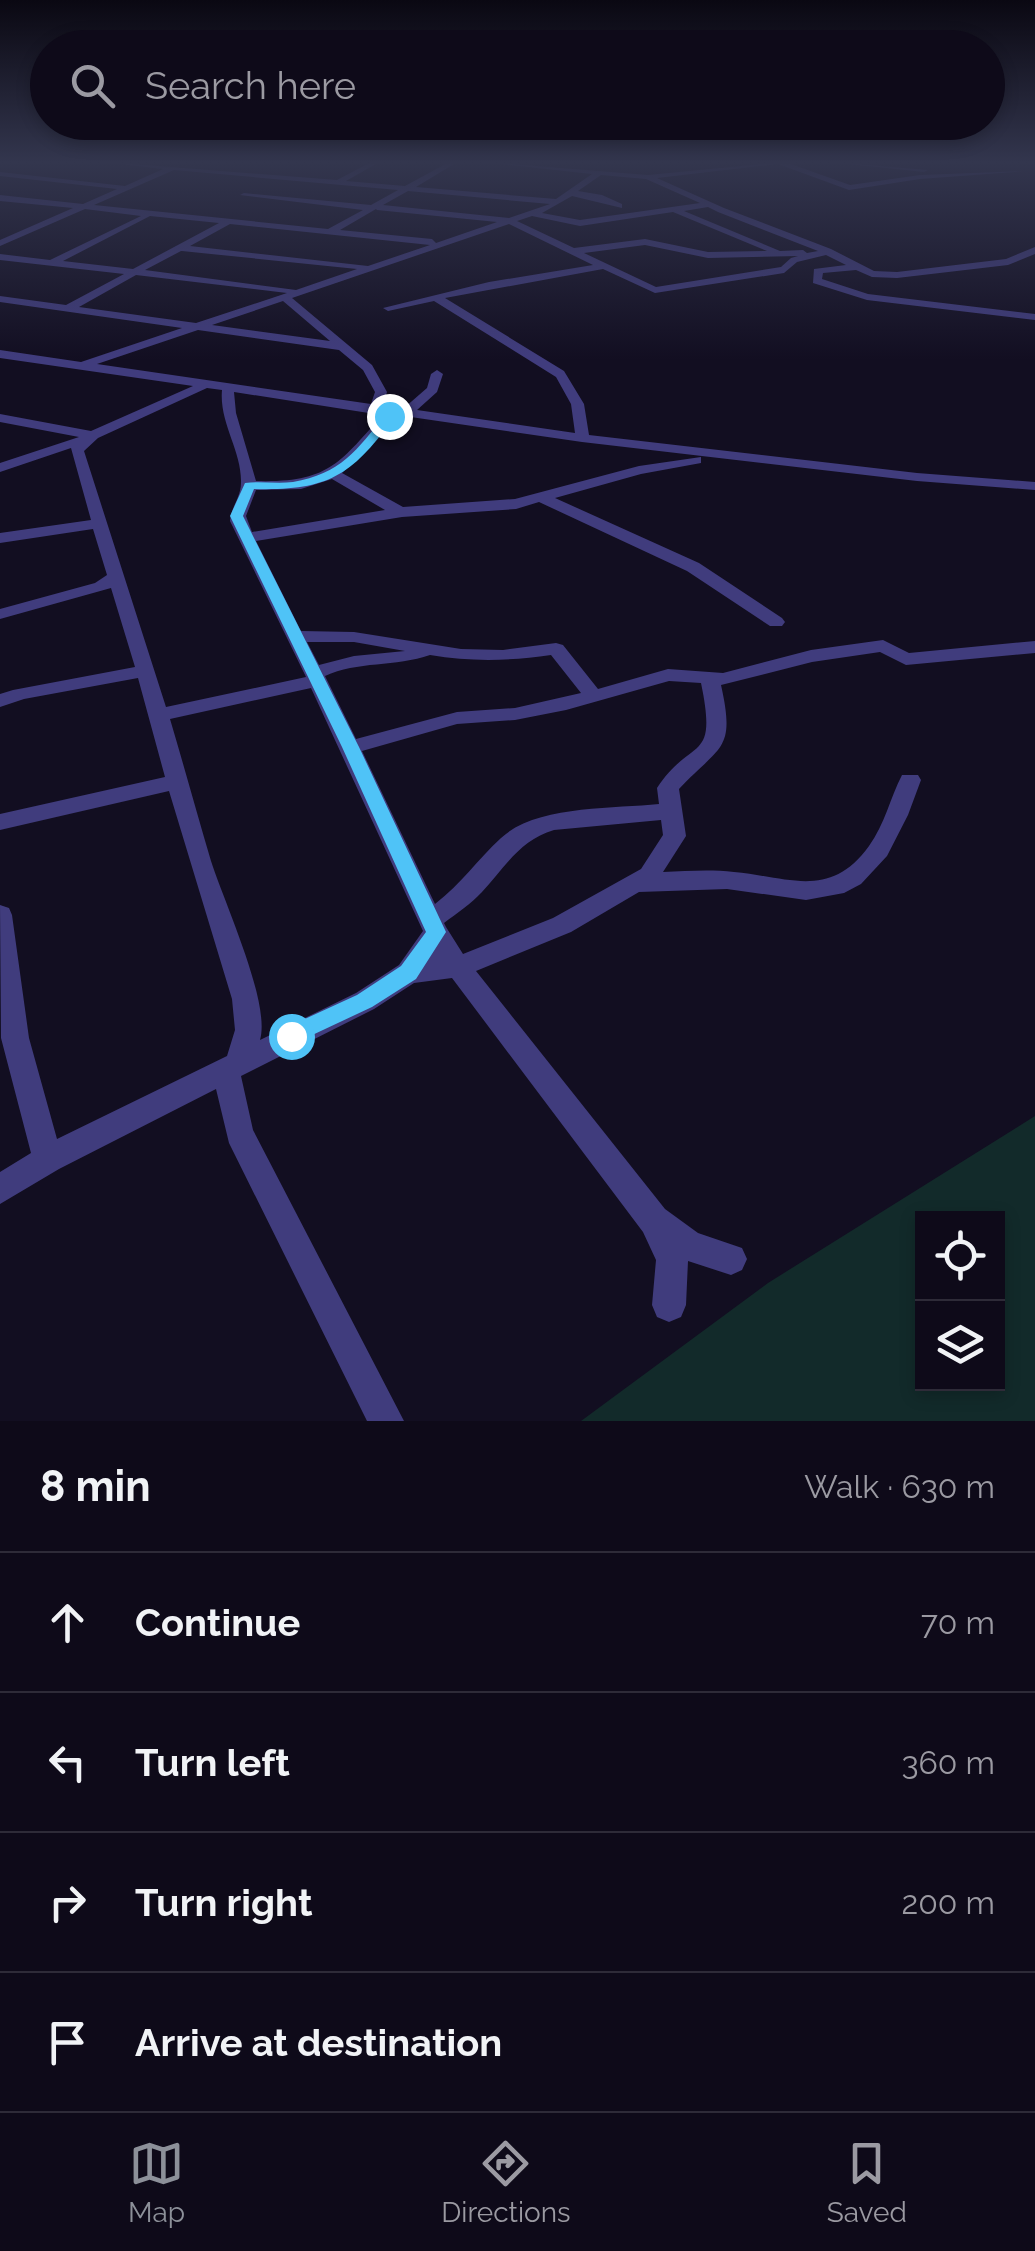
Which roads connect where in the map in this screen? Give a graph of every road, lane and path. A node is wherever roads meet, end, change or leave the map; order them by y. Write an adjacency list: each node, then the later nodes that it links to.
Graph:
1 (36, 227): 13 (street)
2 (122, 227): 25 (street)
3 (218, 227): 17 (street)
4 (282, 227): 14 (street)
5 (339, 227): 14 (street)
6 (491, 227): 15 (street)
7 (523, 227): 12 (street)
8 (555, 227): 12 (street)
9 (717, 227): 21 (street)
10 (767, 227): 19 (street)
11 (0, 229): 13 (street)
12 (534, 231): 20 (street)
13 (25, 232): 16 (street)
14 (330, 232): 15 (street)
15 (439, 243): 28 (street)
16 (0, 244)
17 (182, 248): 23 (street); 31 (street)
18 (1035, 250): 26 (street)
19 (828, 251): 22 (street); 29 (street)
20 (575, 252): 21 (street); 27 (street)
21 (778, 252): 22 (street)
22 (815, 253): 27 (street)
23 (258, 256): 28 (street); 32 (street)
24 (0, 257): 25 (street)
25 (53, 262): 31 (street)
26 (1008, 262): 29 (street); 30 (street)
27 (603, 266): 34 (street)
28 (370, 267): 33 (street)
29 (857, 267): 38 (street)
30 (1023, 268)
31 (134, 272): 32 (street); 36 (street)
32 (218, 282): 33 (street)
33 (289, 295): 39 (street); 40 (street)
34 (436, 298): 37 (street); 50 (street)
35 (0, 299): 36 (street)
36 (70, 308): 39 (street)
37 (388, 308)
38 (1035, 317)
39 (200, 324): 40 (street); 42 (street)
40 (344, 347): 46 (street)
41 (0, 354): 42 (street)
42 (84, 364): 44 (street)
43 (436, 374): 47 (street)
44 (202, 386): 45 (street); 49 (street)
45 (228, 390): 46 (street); 54 (street)
46 (375, 410): 47 (street)
47 (399, 413): 50 (street); 53 (street)
48 (0, 418): 49 (street)
49 (89, 437): 52 (street); 58 (street)
50 (582, 438): 51 (street)
51 (723, 456): 55 (street); 56 (street)
52 (0, 468)
53 (335, 475): 54 (street); 57 (street)
54 (250, 486): 60 (street)
55 (1035, 486)
56 (542, 498): 57 (street); 63 (street)
57 (402, 512): 60 (street)
58 (100, 523): 59 (street); 61 (street)
59 (0, 538)
60 (246, 538): 64 (street)
61 (117, 576): 62 (street); 67 (street)
62 (0, 614)
63 (776, 622)
64 (294, 636): 66 (street); 68 (street)
65 (1035, 647): 69 (street)
66 (428, 650): 68 (street); 70 (street)
67 (145, 671): 71 (street); 72 (street)
68 (315, 678): 72 (street); 73 (street)
69 (710, 680): 70 (street); 76 (street)
70 (594, 696): 73 (street)
71 (0, 701)
72 (159, 715): 75 (street)
73 (350, 747): 80 (street)
74 (910, 780): 78 (street)
75 (175, 782): 77 (street); 83 (street)
76 (672, 811): 78 (street); 80 (street)
77 (0, 822)
78 (639, 883): 81 (street)
79 (0, 915): 86 (street)
80 (434, 926): 81 (street); 82 (street)
81 (458, 967): 82 (street); 88 (street)
82 (408, 972): 84 (street)
83 (250, 1020): 84 (street); 85 (street)
84 (291, 1036): 85 (street)
85 (232, 1066): 86 (street); 91 (street)
86 (48, 1158): 87 (street)
87 (0, 1189)
88 (654, 1220): 89 (street); 90 (street)
89 (731, 1259)
90 (670, 1305)
91 (386, 1421)

